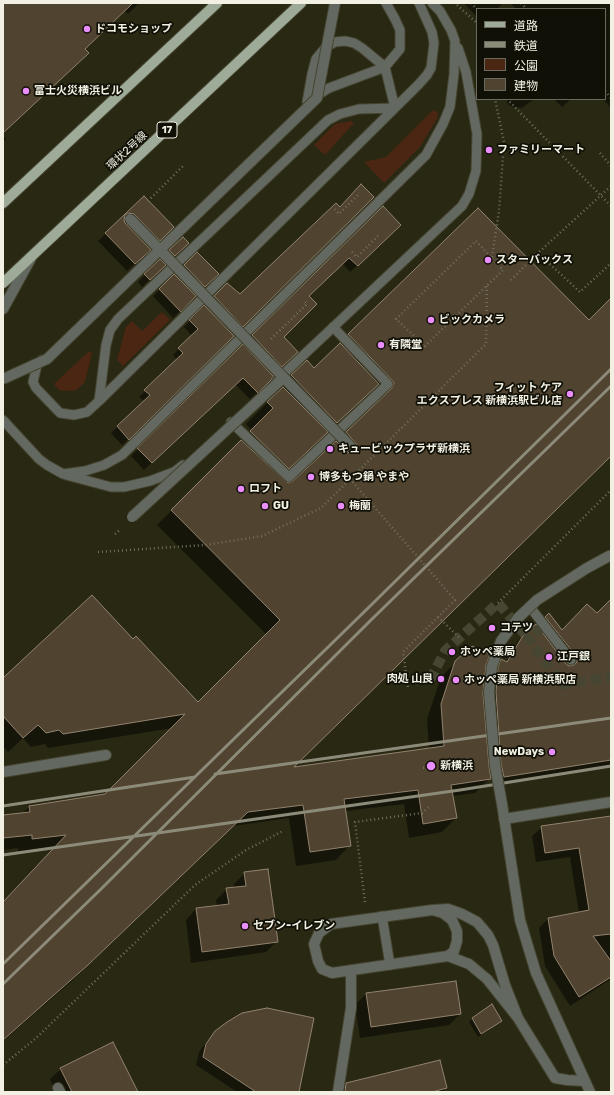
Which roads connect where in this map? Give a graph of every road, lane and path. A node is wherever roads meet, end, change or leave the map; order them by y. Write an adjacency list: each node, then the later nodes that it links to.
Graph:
1 (217, 3): 22 (main road)
2 (301, 3): 30 (main road, 環状2号線 / 17)
3 (334, 3): 27 (street, bridge)
4 (386, 3): 10 (lane)
5 (419, 3): 14 (lane)
6 (432, 3): 9 (lane)
7 (456, 3): 8 (path)
8 (476, 22)
9 (455, 41): 37 (lane); 45 (lane)
10 (385, 67): 13 (lane); 13 (lane); 14 (lane)
11 (495, 100): 31 (path)
12 (508, 100): 20 (path)
13 (308, 102): 41 (lane)
14 (395, 108): 41 (lane); 41 (lane)
15 (600, 153): 17 (path)
16 (184, 165): 21 (path)
17 (611, 166)
18 (611, 186): 20 (path)
19 (360, 193): 24 (path)
20 (602, 196): 23 (path); 29 (path)
21 (148, 201)
22 (3, 203)
23 (611, 206)
24 (335, 209)
25 (130, 219): 27 (street, bridge)
26 (378, 236): 28 (path)
27 (160, 250): 39 (street, bridge); 40 (street, bridge)
28 (352, 252)
29 (538, 253): 32 (path); 33 (path)
30 (32, 256): 34 (main road, 環状2号線 / 17); 36 (street)
31 (492, 257): 31 (path)
32 (611, 263)
33 (511, 280)
34 (3, 283)
35 (302, 299): 38 (path)
36 (3, 309)
37 (333, 327): 43 (lane); 43 (lane)
38 (282, 329)
39 (283, 378): 44 (street, bridge); 48 (street, bridge)
40 (3, 379)
41 (100, 401)
42 (3, 420): 45 (lane)
43 (231, 422): 45 (lane)
44 (351, 447)
45 (63, 474)
46 (350, 479): 52 (path)
47 (611, 490): 50 (path)
48 (132, 517)
49 (611, 555): 51 (street, bridge)
50 (498, 603)
51 (530, 607): 54 (lane); 62 (street, bridge)
52 (438, 618): 53 (path); 55 (path)
53 (460, 638)
54 (571, 660)
55 (408, 688)
56 (106, 755): 59 (street)
57 (429, 767): 58 (path)
58 (423, 768)
59 (3, 772)
60 (611, 802): 62 (street)
61 (430, 806): 64 (path)
62 (504, 819): 72 (street)
63 (283, 831): 71 (path)
64 (365, 902)
65 (432, 910): 66 (street); 67 (street); 70 (street)
66 (382, 916): 68 (lane); 69 (street)
67 (448, 956): 68 (street); 70 (street)
68 (390, 965): 69 (street)
69 (351, 971): 73 (street)
70 (518, 1018): 72 (street)
71 (3, 1065)
72 (584, 1081): 74 (street)
73 (338, 1092)
74 (590, 1092)

